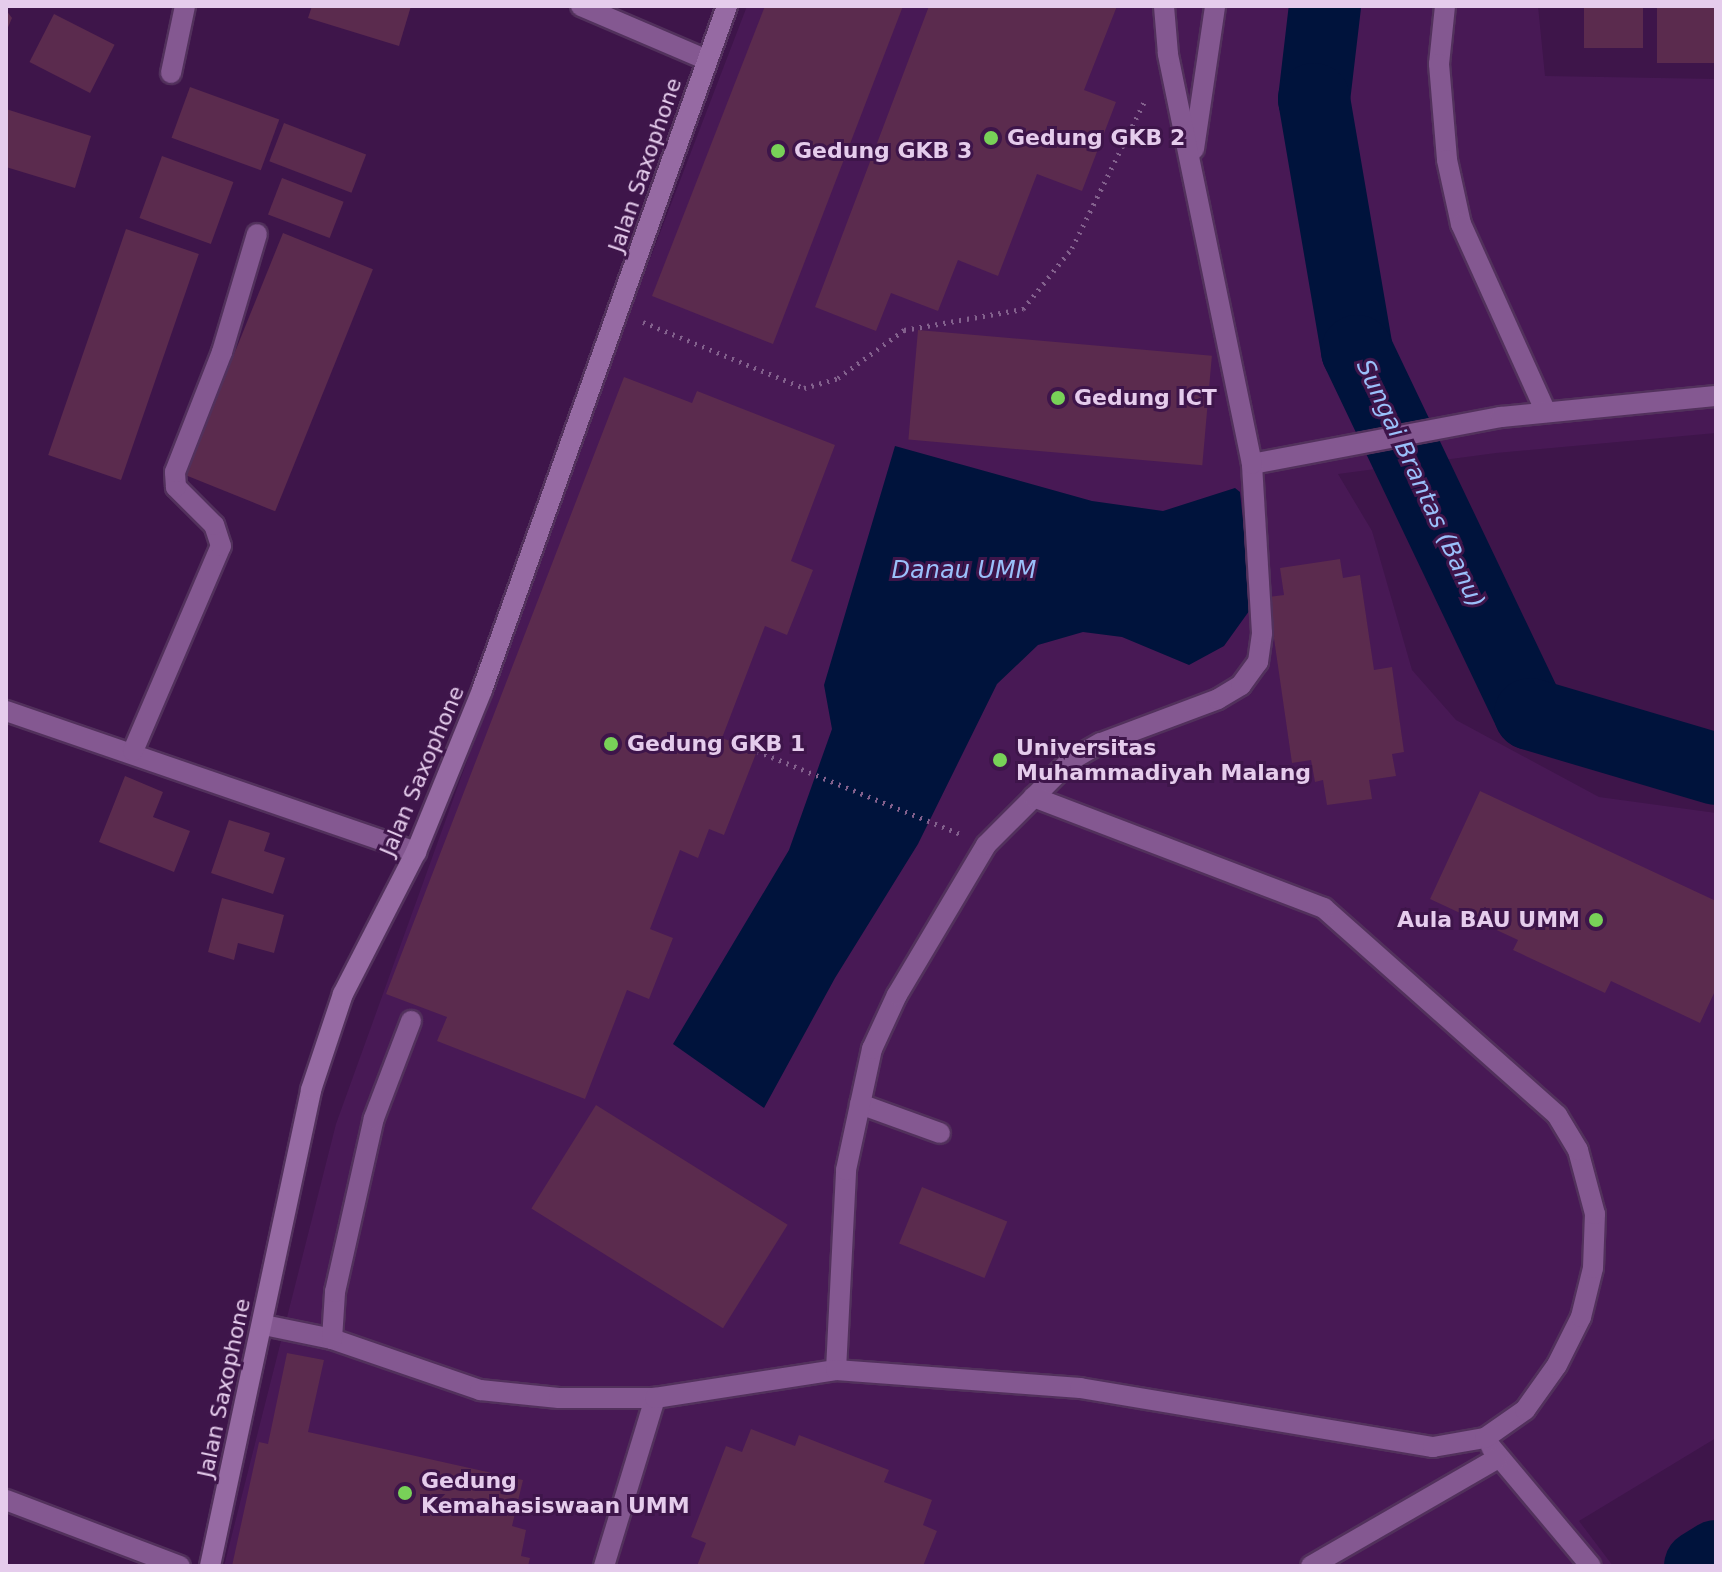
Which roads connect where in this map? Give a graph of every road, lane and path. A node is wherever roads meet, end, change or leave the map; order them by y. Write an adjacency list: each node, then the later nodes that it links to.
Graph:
1 (185, 6): 9 (street)
2 (581, 6): 8 (street)
3 (727, 6): 8 (main road, Jalan Saxophone)
4 (1164, 6): 7 (street)
5 (1215, 6): 10 (street)
6 (1445, 6): 14 (street)
7 (1168, 54): 10 (street); 12 (path)
8 (707, 60): 21 (main road, Jalan Saxophone)
9 (171, 73)
10 (1191, 165): 15 (street)
11 (257, 234): 17 (street)
12 (632, 317)
13 (1716, 396): 14 (street)
14 (1546, 412): 15 (street)
15 (1252, 464): 19 (street)
16 (6, 711): 17 (street)
17 (133, 751): 21 (street)
18 (757, 751): 20 (path)
19 (1034, 797): 23 (street); 29 (street)
20 (945, 828)
21 (416, 852): 25 (main road, Jalan Saxophone)
22 (411, 1021): 26 (street)
23 (860, 1104): 24 (street); 27 (street)
24 (940, 1133)
25 (264, 1325): 26 (street); 33 (main road, Jalan Saxophone)
26 (332, 1339): 28 (street)
27 (836, 1370): 28 (street); 29 (street)
28 (655, 1398): 34 (street)
29 (1485, 1438): 30 (street)
30 (1498, 1458): 35 (street); 36 (street)
31 (6, 1501): 32 (street)
32 (180, 1566)
33 (210, 1566)
34 (604, 1566)
35 (1311, 1566)
36 (1591, 1566)

